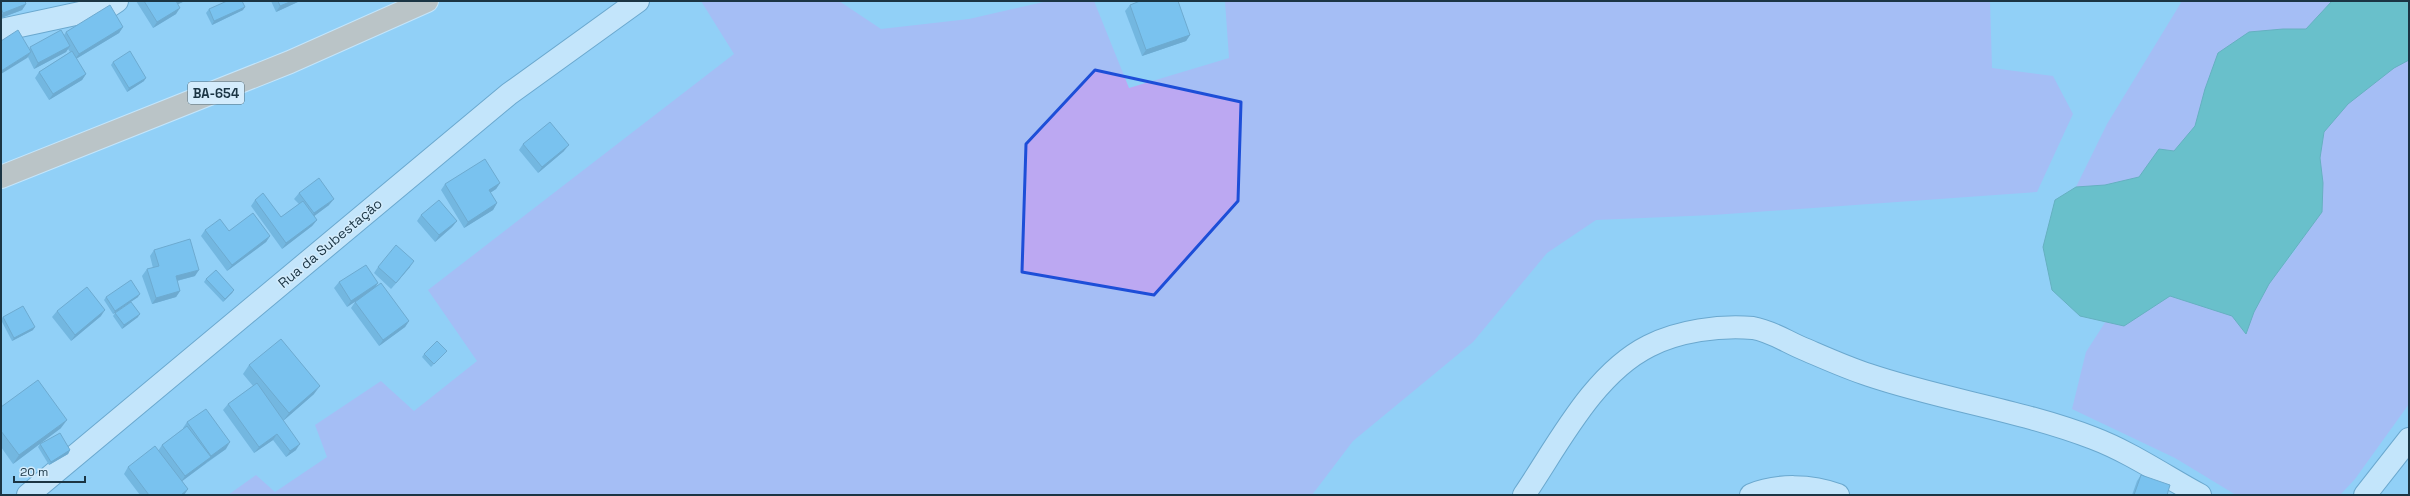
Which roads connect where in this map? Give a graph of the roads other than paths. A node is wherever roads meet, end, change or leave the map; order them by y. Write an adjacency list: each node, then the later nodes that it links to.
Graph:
1 (116, 1): 4 (street)
2 (427, 1): 5 (main road, BA-654)
3 (638, 1): 7 (street, Rua da Subestação)
4 (1, 30)
5 (1, 177)
6 (2409, 439): 12 (street)
7 (28, 495)
8 (1524, 495): 11 (street)
9 (1751, 495): 10 (street)
10 (1838, 495)
11 (2200, 495)
12 (2365, 495)

